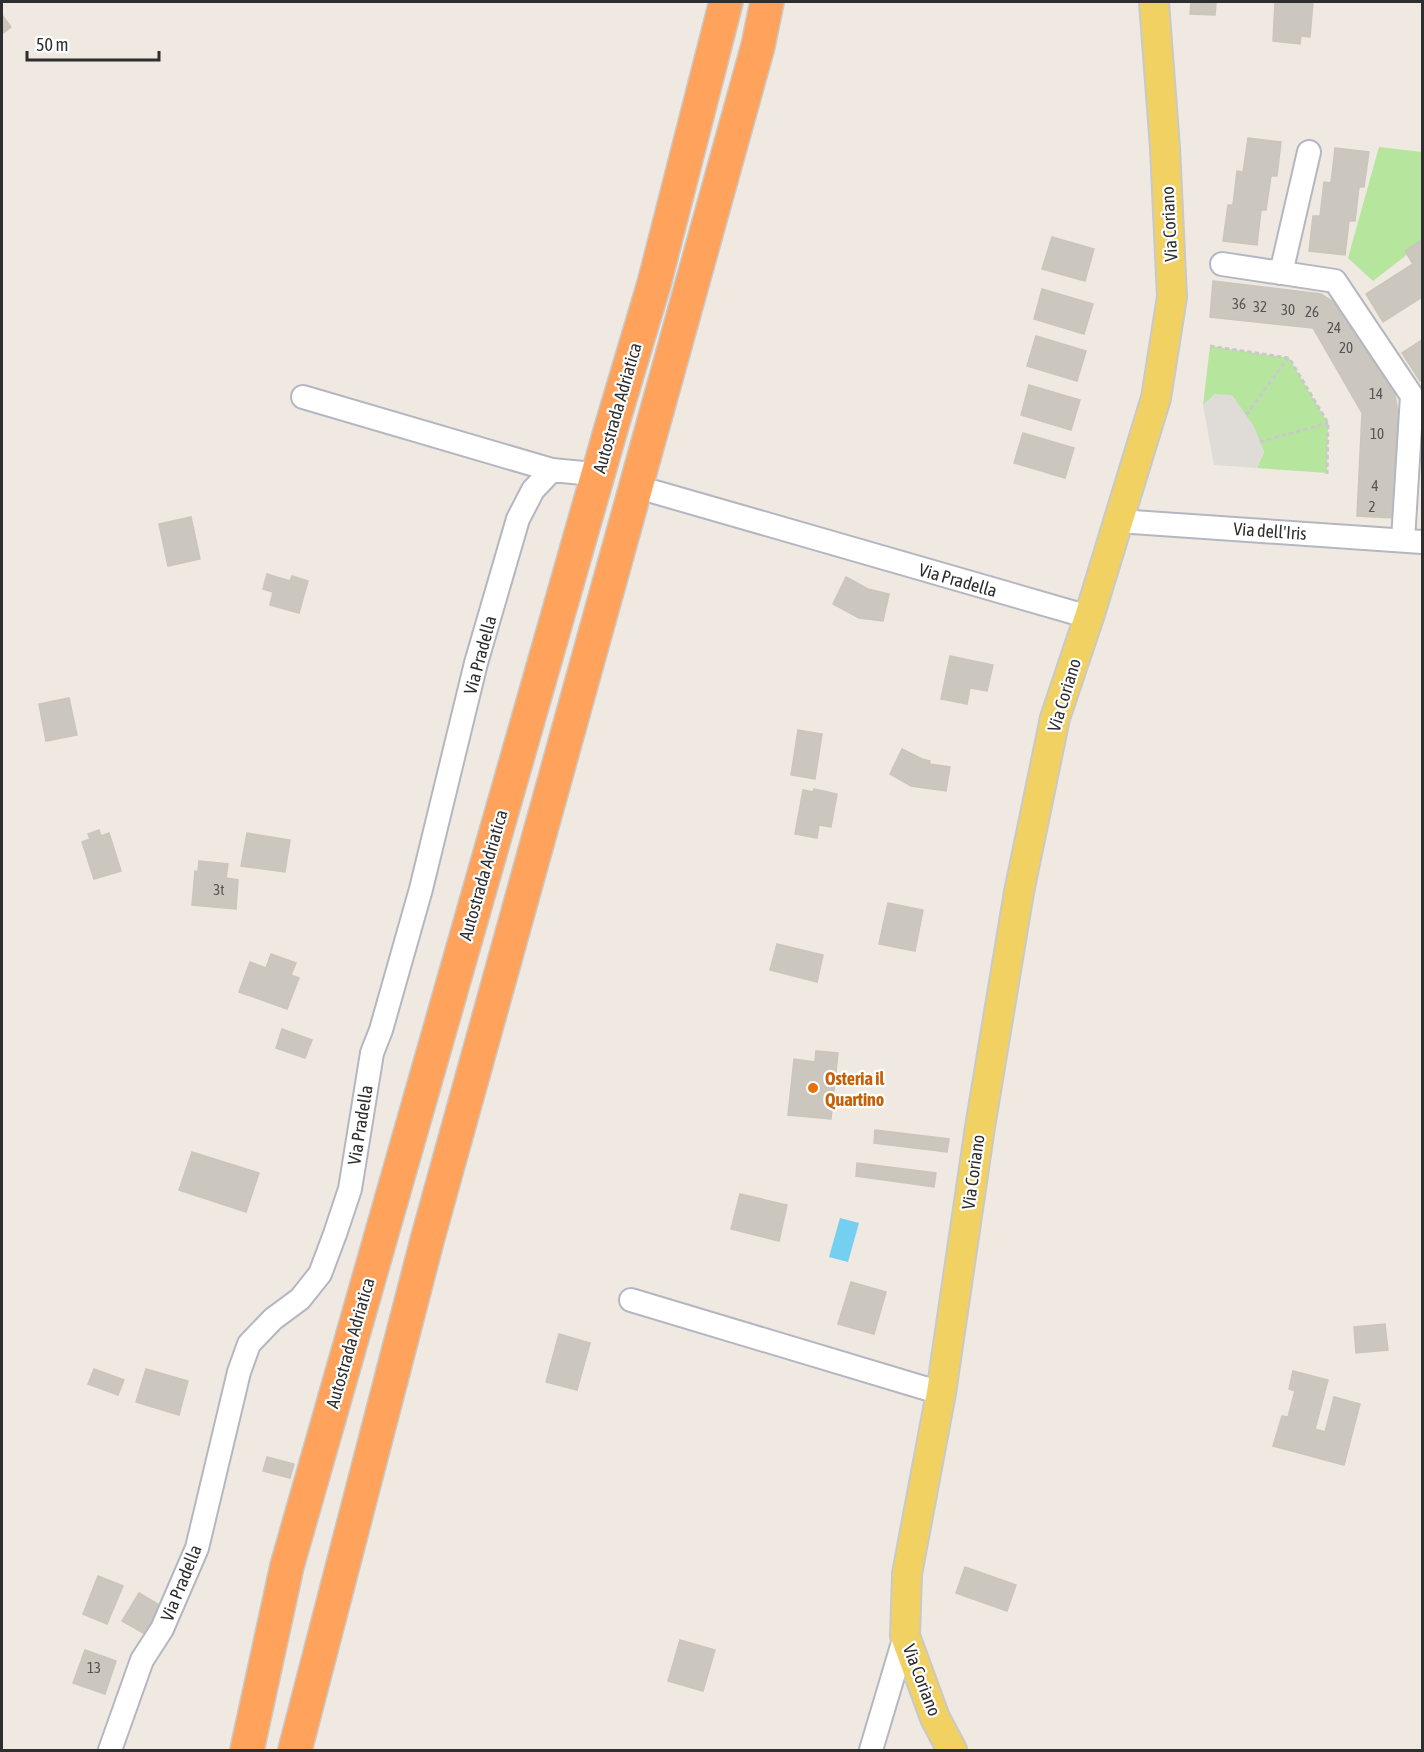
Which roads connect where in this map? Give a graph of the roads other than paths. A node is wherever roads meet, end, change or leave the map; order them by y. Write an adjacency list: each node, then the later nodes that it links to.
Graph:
1 (726, 2): 18 (highway, Autostrada Adriatica)
2 (766, 2): 19 (highway)
3 (1154, 2): 11 (main road, Via Coriano)
4 (1310, 152): 6 (street)
5 (1222, 264): 6 (street)
6 (1281, 273): 12 (street)
7 (303, 397): 8 (street)
8 (552, 470): 9 (street); 17 (street, Via Pradella)
9 (583, 473)
10 (655, 492): 13 (street, Via Pradella)
11 (1118, 521): 12 (street, Via dell'Iris); 13 (main road, Via Coriano)
12 (1413, 541)
13 (1089, 617): 15 (main road, Via Coriano)
14 (631, 1300): 15 (street)
15 (941, 1393): 16 (main road, Via Coriano)
16 (905, 1636): 20 (street); 21 (main road, Via Coriano)
17 (110, 1750)
18 (247, 1750)
19 (295, 1750)
20 (871, 1750)
21 (952, 1750)

